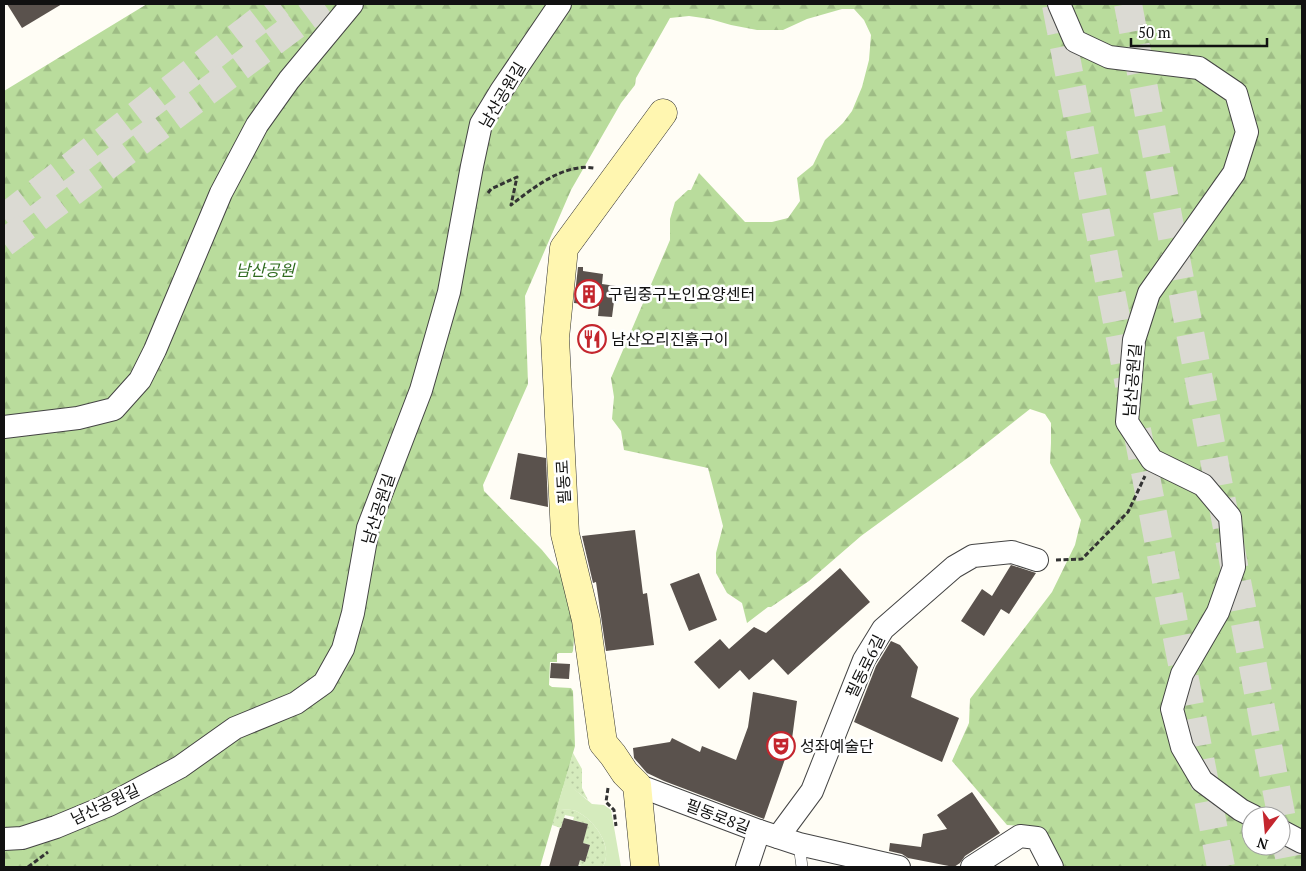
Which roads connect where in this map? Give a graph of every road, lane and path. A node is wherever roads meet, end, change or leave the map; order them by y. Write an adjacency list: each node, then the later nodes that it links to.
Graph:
1 (352, 4): 7 (street)
2 (560, 4): 15 (street, 남산공원길)
3 (1059, 4): 8 (street, 남산공원길)
4 (663, 113): 5 (street, 필동로)
5 (619, 173): 6 (path); 10 (street, 필동로)
6 (485, 196)
7 (4, 426)
8 (1152, 460): 9 (path); 12 (street, 남산공원길)
9 (1037, 560): 14 (street, 필동로6길)
10 (613, 755): 11 (street, 필동로); 13 (path)
11 (637, 785): 14 (street, 필동로8길); 16 (street)
12 (1241, 810)
13 (617, 829)
14 (779, 837): 17 (street, 필동로6길); 18 (lane); 19 (street, 필동로8길)
15 (4, 839)
16 (645, 867)
17 (747, 867)
18 (802, 867)
19 (899, 867)
20 (972, 867): 21 (street)
21 (1052, 867)

